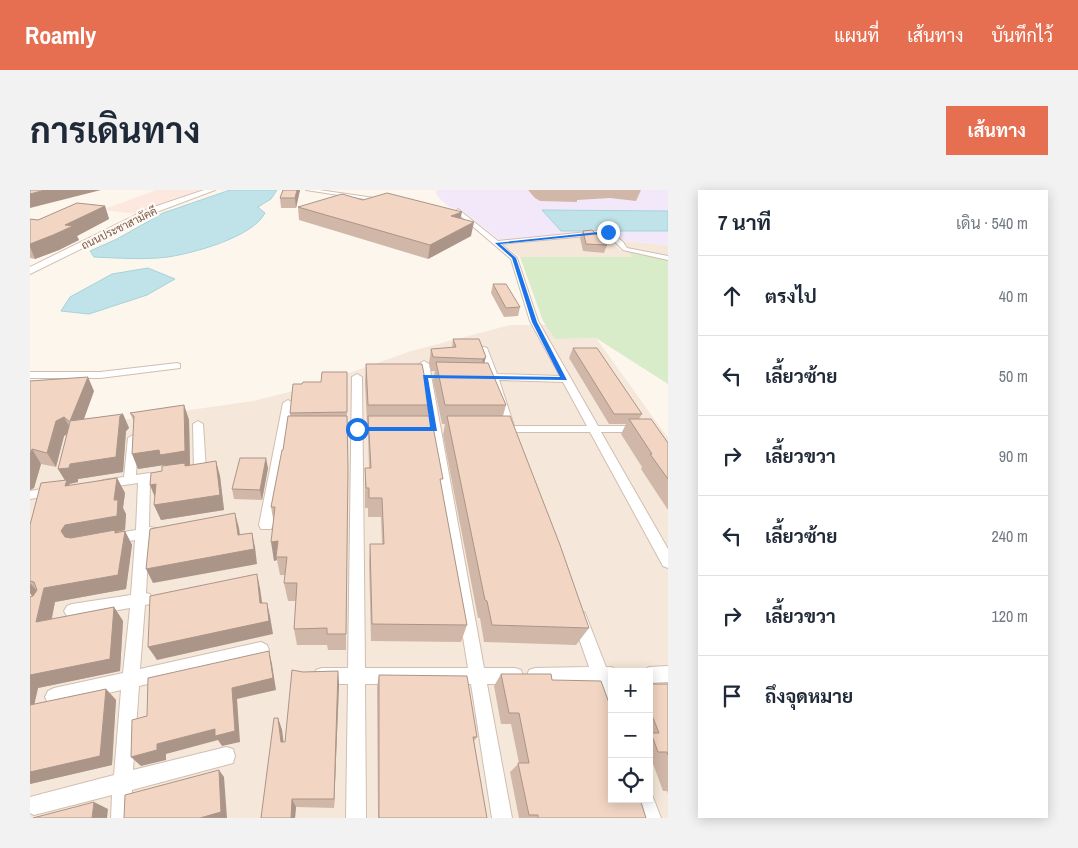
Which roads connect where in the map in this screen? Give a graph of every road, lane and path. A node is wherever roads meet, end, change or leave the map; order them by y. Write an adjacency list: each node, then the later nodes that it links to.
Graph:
1 (211, 190): 7 (street, ถนนประชาสามัคคี)
2 (308, 190): 3 (street)
3 (394, 202)
4 (448, 210): 5 (street)
5 (497, 243): 6 (street); 15 (street)
6 (668, 258)
7 (30, 271)
8 (483, 348): 14 (street)
9 (177, 366): 11 (street)
10 (428, 372): 47 (street)
11 (30, 375)
12 (357, 376): 43 (street)
13 (473, 376): 14 (street)
14 (492, 377): 15 (street); 20 (street)
15 (564, 379): 18 (street)
16 (288, 403): 22 (street)
17 (198, 424): 26 (street)
18 (594, 428): 20 (street); 21 (street); 36 (street)
19 (491, 429): 20 (street)
20 (510, 429): 25 (street)
21 (648, 429)
22 (282, 430): 23 (street); 32 (street)
23 (310, 430)
24 (133, 431): 28 (street)
25 (517, 447)
26 (200, 470)
27 (163, 475): 28 (street)
28 (137, 479): 29 (street); 34 (street)
29 (94, 485)
30 (62, 487): 31 (street)
31 (36, 497)
32 (266, 524)
33 (162, 530): 34 (street)
34 (143, 533): 35 (street); 38 (street)
35 (98, 541)
36 (668, 562)
37 (157, 596): 38 (street)
38 (139, 600): 40 (street); 48 (street)
39 (574, 602): 44 (street)
40 (72, 611)
41 (261, 650): 48 (street)
42 (668, 674): 45 (street)
43 (357, 675): 46 (street); 47 (street); 55 (street)
44 (606, 675): 47 (street)
45 (653, 675)
46 (305, 676)
47 (477, 676): 56 (street)
48 (132, 680): 49 (street); 51 (street)
49 (54, 697)
50 (226, 756): 51 (street)
51 (122, 782): 53 (street); 54 (street)
52 (645, 803): 57 (street)
53 (34, 805)
54 (121, 818)
55 (356, 818)
56 (502, 818)
57 (651, 818)

